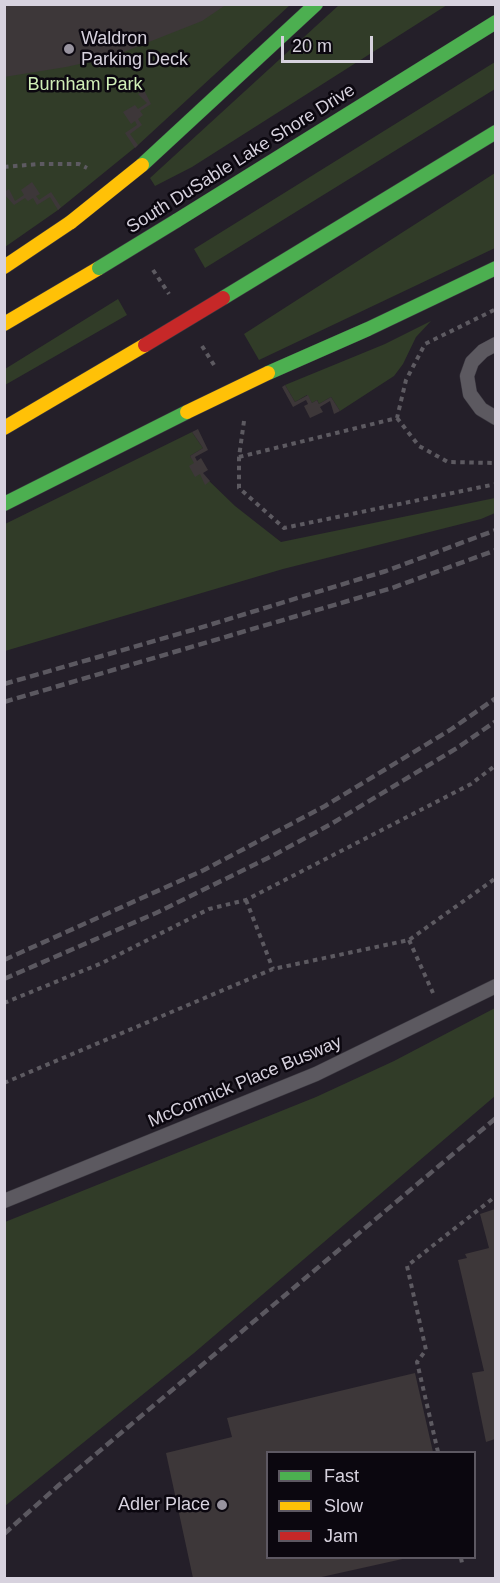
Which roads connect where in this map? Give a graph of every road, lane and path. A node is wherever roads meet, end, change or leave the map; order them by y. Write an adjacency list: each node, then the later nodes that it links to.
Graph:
1 (316, 4): 6 (highway, bridge)
2 (495, 22): 11 (highway, South DuSable Lake Shore Drive, bridge)
3 (495, 132): 18 (highway, bridge)
4 (4, 167): 5 (path)
5 (90, 170)
6 (4, 267)
7 (152, 268): 9 (path)
8 (495, 268): 22 (highway, bridge)
9 (171, 298)
10 (495, 309): 16 (path)
11 (4, 324)
12 (196, 338): 14 (path)
13 (495, 344): 17 (lane)
14 (215, 368)
15 (244, 414): 19 (path)
16 (397, 418): 19 (path); 20 (path)
17 (495, 418)
18 (4, 428)
19 (239, 457): 21 (path)
20 (495, 463)
21 (495, 484)
22 (4, 504)
23 (495, 765): 25 (path)
24 (495, 878): 26 (path)
25 (246, 900): 27 (path); 29 (path)
26 (409, 940): 27 (path); 30 (path)
27 (273, 969): 31 (path)
28 (495, 986): 30 (lane, McCormick Place Busway)
29 (4, 1003)
30 (442, 1013): 33 (lane, McCormick Place Busway)
31 (4, 1083)
32 (495, 1196): 34 (path)
33 (4, 1201)
34 (438, 1451)

